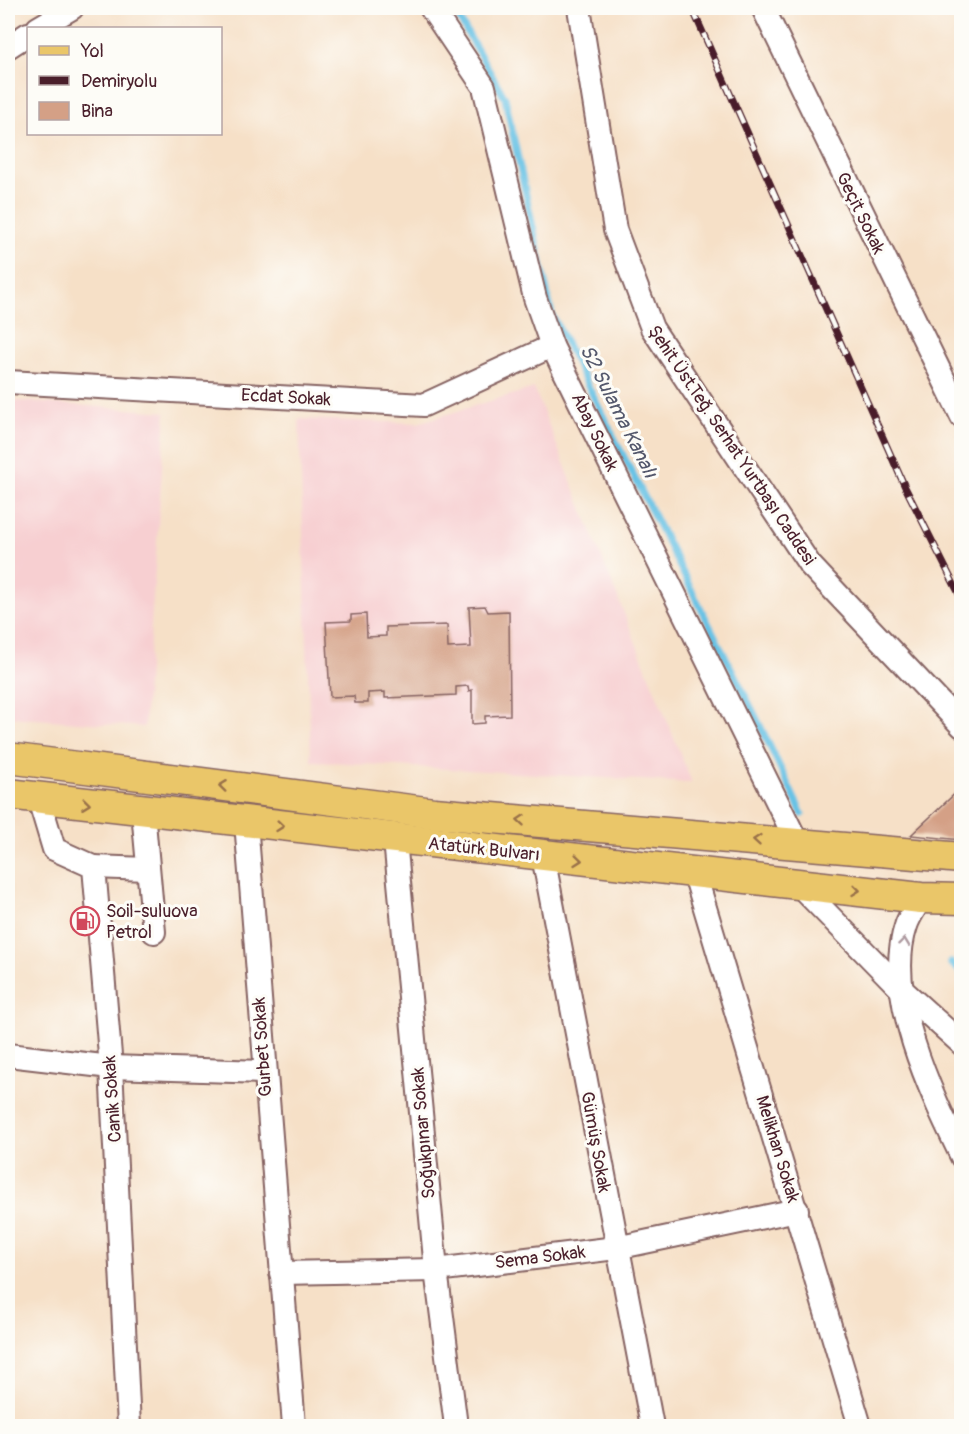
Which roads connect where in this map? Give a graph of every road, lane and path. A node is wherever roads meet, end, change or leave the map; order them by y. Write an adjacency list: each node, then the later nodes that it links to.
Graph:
1 (72, 8): 5 (street)
2 (431, 8): 8 (street, Abay Sokak)
3 (579, 8): 11 (street, Şehit Üst.Teğ. Serhat Yurtbaşı Caddesi)
4 (763, 8): 10 (street, Geçit Sokak)
5 (40, 27)
6 (27, 35): 7 (street)
7 (8, 47)
8 (552, 346): 9 (street, Ecdat Sokak); 18 (street, Abay Sokak)
9 (8, 382)
10 (962, 417)
11 (962, 726)
12 (8, 758): 18 (main road, Atatürk Bulvarı, one-way to 12)
13 (8, 794): 14 (main road, Atatürk Bulvarı)
14 (39, 799): 15 (main road, Atatürk Bulvarı, one-way to 15); 21 (street)
15 (143, 811): 16 (main road, Atatürk Bulvarı); 22 (street)
16 (246, 822): 17 (main road, Atatürk Bulvarı, one-way to 17); 32 (street, Gurbet Sokak)
17 (395, 840): 19 (main road, Atatürk Bulvarı); 36 (street, Soğukpınar Sokak)
18 (798, 844): 20 (main road, Atatürk Bulvarı)
19 (543, 856): 23 (main road, Atatürk Bulvarı, one-way to 23); 35 (street, Gümüş Sokak)
20 (962, 858)
21 (94, 867): 22 (street); 31 (street, Canik Sokak)
22 (147, 868): 27 (street)
23 (694, 871): 24 (main road, Atatürk Bulvarı); 34 (street, Melikhan Sokak)
24 (798, 884): 25 (main road, Atatürk Bulvarı, one-way to 25); 28 (street)
25 (921, 898): 26 (main road, Atatürk Bulvarı); 28 (street, one-way to 25)
26 (962, 899)
27 (154, 932)
28 (901, 989): 29 (street); 33 (street)
29 (962, 1044)
30 (8, 1055): 31 (street)
31 (111, 1067): 32 (street); 38 (street, Canik Sokak)
32 (264, 1072): 37 (street, Gurbet Sokak)
33 (962, 1157)
34 (797, 1210): 35 (street, Sema Sokak); 42 (street, Melikhan Sokak)
35 (616, 1248): 36 (street, Sema Sokak); 41 (street, Gümüş Sokak)
36 (436, 1270): 37 (street, Sema Sokak); 40 (street, Soğukpınar Sokak)
37 (280, 1273): 39 (street, Gurbet Sokak)
38 (129, 1426)
39 (294, 1426)
40 (456, 1426)
41 (652, 1426)
42 (860, 1426)

